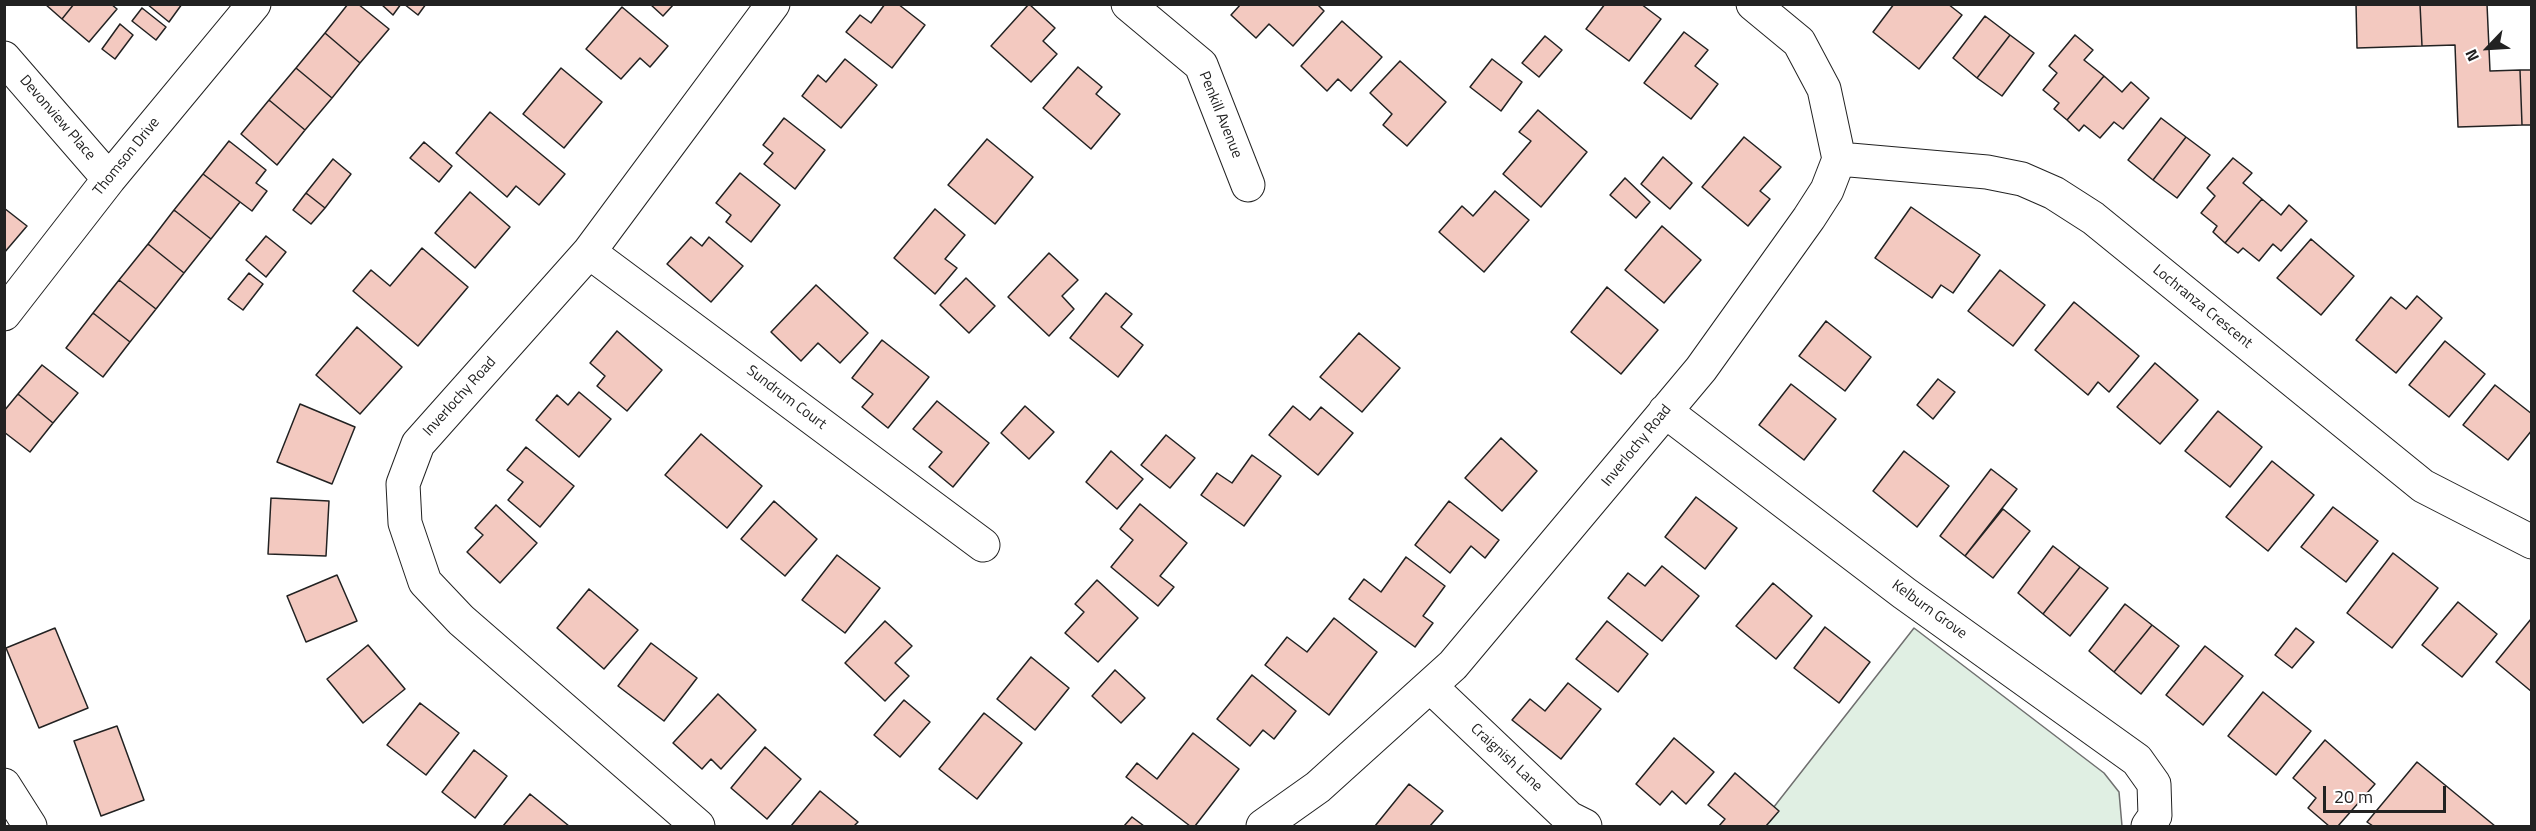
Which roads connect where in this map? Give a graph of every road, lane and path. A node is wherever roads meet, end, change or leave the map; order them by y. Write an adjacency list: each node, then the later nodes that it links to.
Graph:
1 (254, 4): 7 (street, Thomson Drive)
2 (773, 4): 9 (street, Inverlochy Road)
3 (1128, 4): 8 (street, Penkill Avenue)
4 (1753, 4): 6 (street)
5 (4, 58): 7 (street, Devonview Place)
6 (1839, 159): 11 (street, Inverlochy Road); 12 (street, Lochranza Crescent)
7 (109, 179): 10 (street, Thomson Drive)
8 (1248, 185)
9 (589, 252): 13 (street, Sundrum Court); 17 (street, Inverlochy Road)
10 (4, 314)
11 (1665, 411): 14 (street, Inverlochy Road); 20 (street, Kelburn Grove)
12 (2532, 542)
13 (983, 545)
14 (1430, 686): 18 (street, Inverlochy Road); 19 (street, Craignish Lane)
15 (4, 785): 16 (street)
16 (30, 826)
17 (698, 826)
18 (1263, 826)
19 (1585, 826)
20 (2148, 826)

